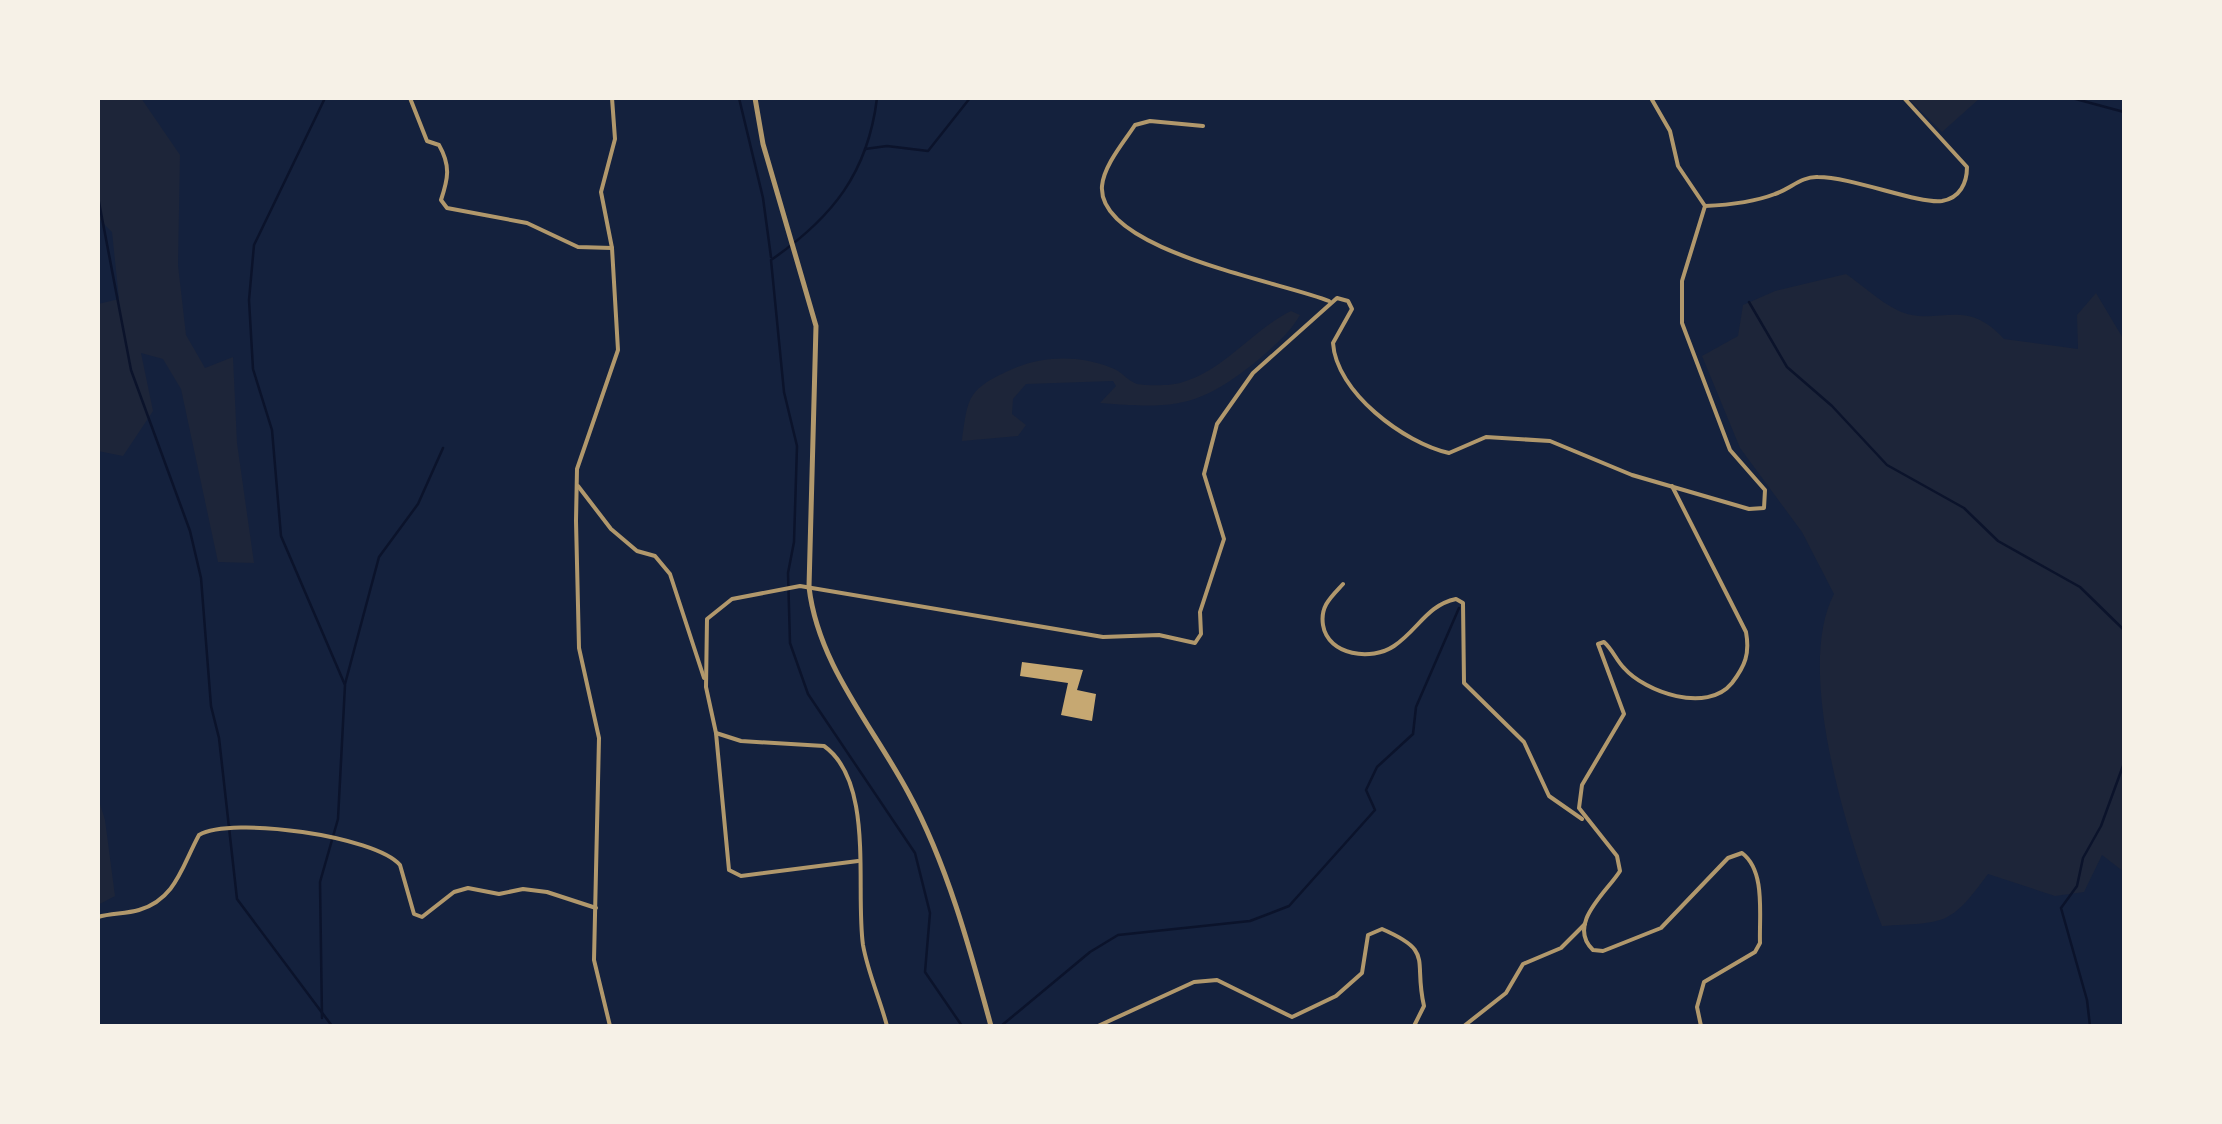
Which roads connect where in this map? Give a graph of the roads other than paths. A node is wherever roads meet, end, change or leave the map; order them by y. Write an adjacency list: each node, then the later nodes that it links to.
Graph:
1 (410, 98): 8 (street)
2 (612, 98): 8 (street)
3 (755, 98): 13 (street)
4 (1651, 98): 7 (street)
5 (1904, 98): 7 (street)
6 (1203, 126): 9 (street)
7 (1706, 206): 10 (street)
8 (612, 248): 11 (street)
9 (1330, 302): 10 (street); 13 (street)
10 (1671, 484): 16 (street)
11 (578, 486): 14 (street); 18 (street)
12 (1343, 584): 16 (street)
13 (809, 587): 14 (street); 23 (street)
14 (706, 687): 15 (street)
15 (716, 734): 17 (street); 17 (street)
16 (1586, 822): 20 (street)
17 (858, 861): 22 (street)
18 (596, 908): 19 (street); 21 (street)
19 (98, 917)
20 (1585, 924): 26 (street); 27 (street)
21 (610, 1026)
22 (887, 1026)
23 (991, 1026)
24 (1098, 1026): 25 (street)
25 (1414, 1026)
26 (1464, 1026)
27 (1701, 1026)

